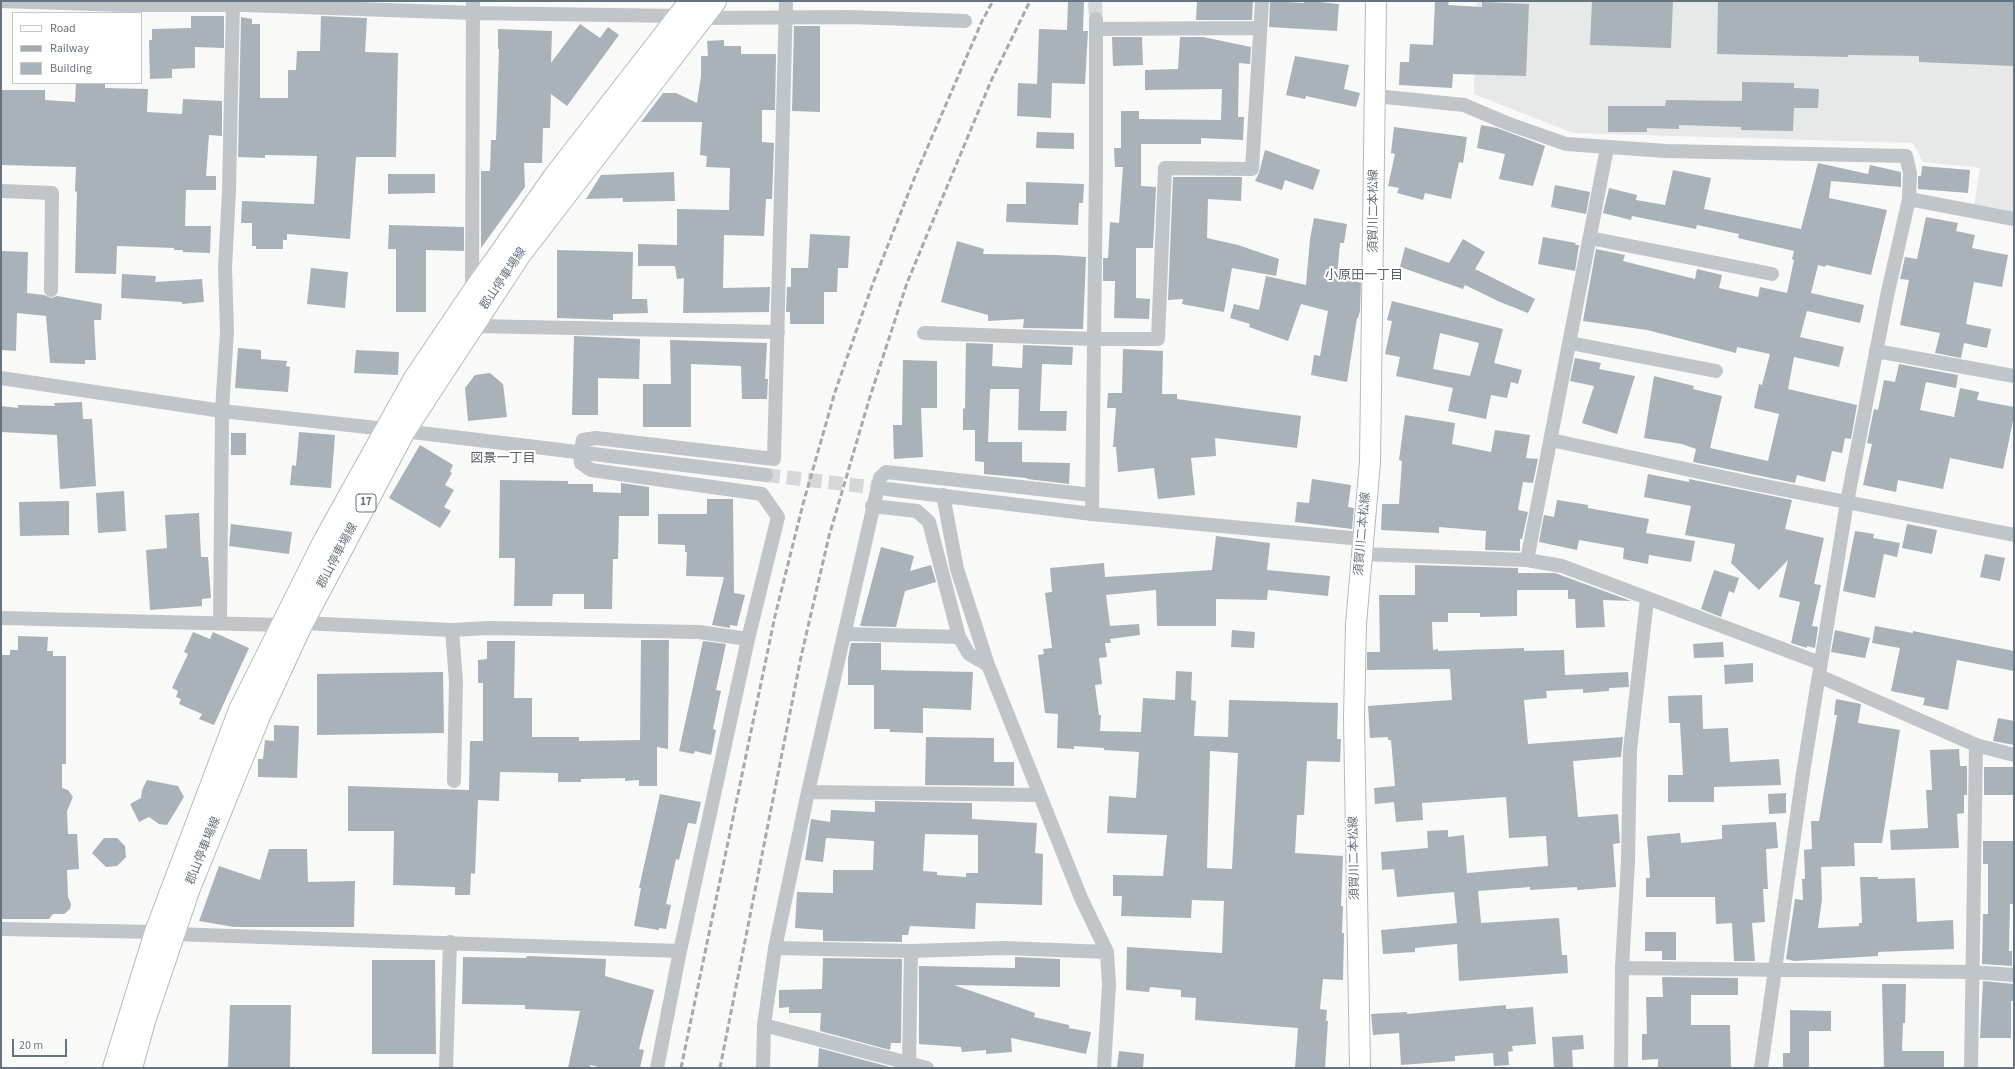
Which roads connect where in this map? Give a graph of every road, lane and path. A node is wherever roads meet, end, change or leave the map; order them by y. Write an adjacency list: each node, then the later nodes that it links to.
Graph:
1 (1, 1): 5 (street)
2 (786, 1): 8 (street)
3 (1262, 1): 10 (street)
4 (1376, 1): 11 (main road, 須賀川二本松線)
5 (233, 3): 6 (street); 29 (street)
6 (473, 7): 7 (street); 19 (street)
7 (697, 9): 8 (street); 19 (main road, 郡山停車場線 / 17); 20 (main road, 郡山停車場線 / 17)
8 (786, 17): 9 (street); 21 (street)
9 (965, 21)
10 (1260, 28): 23 (street); 23 (street)
11 (1376, 96): 12 (street); 43 (main road, 須賀川二本松線)
12 (1607, 148): 14 (street); 16 (street)
13 (1, 191): 18 (street)
14 (1909, 199): 15 (street); 25 (street)
15 (2014, 219)
16 (1590, 238): 17 (street); 24 (street)
17 (1772, 274)
18 (51, 290)
19 (472, 294): 30 (main road, 郡山停車場線 / 17)
20 (472, 326): 21 (street); 30 (main road, 郡山停車場線 / 17)
21 (778, 332): 33 (street)
22 (924, 333): 23 (street)
23 (1094, 339): 38 (street)
24 (1570, 343): 26 (street); 31 (street)
25 (1876, 351): 27 (street); 39 (street)
26 (1716, 370)
27 (2014, 376)
28 (1, 378): 29 (street)
29 (222, 411): 30 (street); 47 (street)
30 (395, 431): 32 (street); 48 (main road, 郡山停車場線 / 17)
31 (1552, 440): 39 (street); 44 (street)
32 (580, 454): 33 (street); 34 (street); 36 (street)
33 (774, 459): 36 (street)
34 (766, 475)
35 (887, 489): 37 (street)
36 (762, 494): 52 (street)
37 (943, 495): 41 (street); 53 (street)
38 (1092, 495): 40 (street); 41 (street)
39 (1847, 502): 42 (street); 54 (street)
40 (872, 506): 50 (street); 51 (street)
41 (1092, 514): 43 (street)
42 (2014, 535)
43 (1362, 546): 44 (street); 80 (main road, 須賀川二本松線)
44 (1527, 560): 45 (street)
45 (1646, 599): 54 (street); 67 (street)
46 (1, 618): 47 (street)
47 (220, 622): 48 (street)
48 (292, 624): 49 (street); 61 (main road, 郡山停車場線 / 17)
49 (452, 630): 52 (street); 57 (street)
50 (844, 634): 51 (street); 58 (street)
51 (959, 637): 53 (street)
52 (748, 639): 64 (street)
53 (988, 665): 59 (street)
54 (1819, 669): 55 (street); 68 (street)
55 (1976, 744): 56 (street); 69 (street)
56 (2014, 755)
57 (454, 781)
58 (808, 792): 59 (street); 63 (street)
59 (1040, 795): 66 (street)
60 (1, 929): 61 (street)
61 (164, 933): 62 (street); 73 (main road, 郡山停車場線 / 17); 74 (main road, 郡山停車場線 / 17)
62 (450, 942): 64 (street); 75 (street)
63 (775, 948): 65 (street); 71 (street)
64 (680, 951): 76 (street)
65 (911, 951): 66 (street); 72 (street)
66 (1107, 952): 79 (street)
67 (1622, 968): 68 (street); 81 (street)
68 (1775, 971): 69 (street); 82 (street)
69 (1972, 972): 70 (street); 83 (street)
70 (2014, 976)
71 (764, 1025): 72 (street); 77 (street)
72 (909, 1064): 78 (street)
73 (114, 1068)
74 (131, 1068)
75 (446, 1068)
76 (657, 1068)
77 (763, 1068)
78 (927, 1068)
79 (1104, 1068)
80 (1360, 1068)
81 (1621, 1068)
82 (1761, 1068)
83 (1971, 1068)

